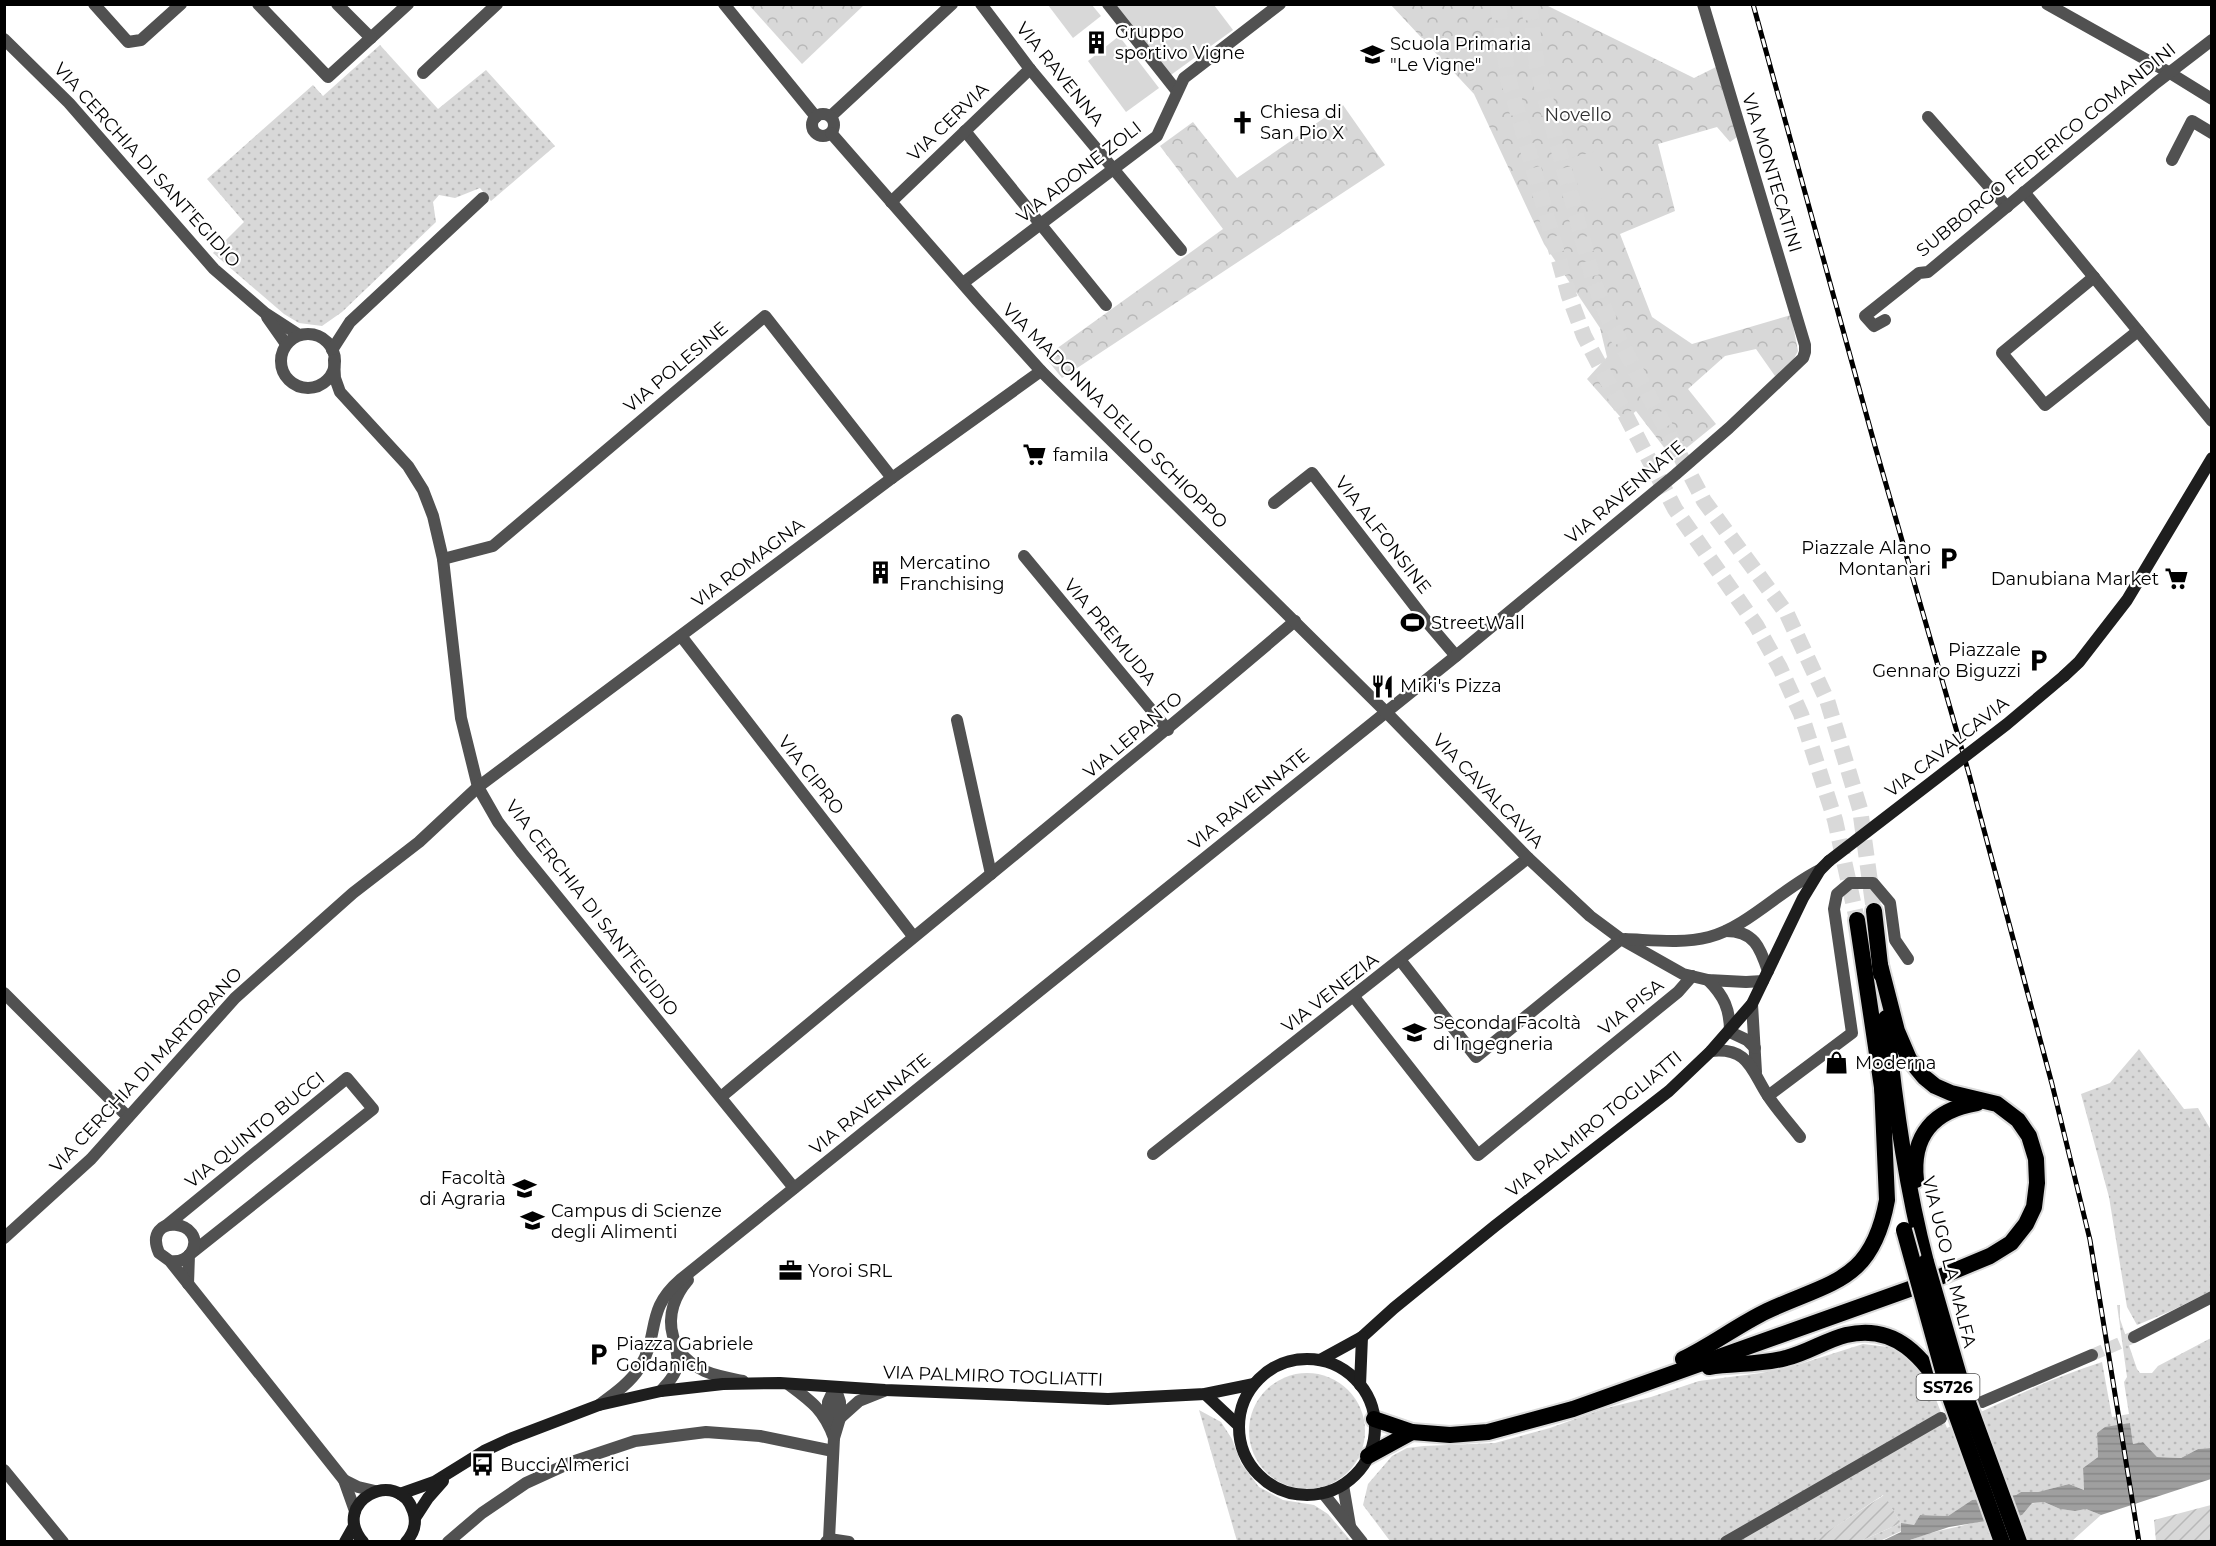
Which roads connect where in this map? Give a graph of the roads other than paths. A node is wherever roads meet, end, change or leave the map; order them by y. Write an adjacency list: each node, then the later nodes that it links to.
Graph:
1 (94, 4): 2 (street)
2 (181, 4)
3 (258, 4): 14 (street)
4 (337, 4): 14 (street)
5 (408, 4): 14 (street)
6 (497, 4): 18 (street)
7 (724, 4): 23 (street)
8 (952, 4): 22 (street)
9 (981, 4): 17 (street, VIA RAVENNA)
10 (1108, 4): 20 (street)
11 (1280, 4): 20 (street, VIA ADONE ZOLI)
12 (1703, 4): 46 (street, VIA MONTECATINI)
13 (2047, 4): 19 (street)
14 (371, 38)
15 (4, 39): 39 (street, VIA CERCHIA DI SANT'EGIDIO)
16 (2211, 40): 19 (street, SUBBORGO FEDERICO COMANDINI)
17 (1030, 69): 25 (street, VIA CERVIA); 29 (street, VIA RAVENNA)
18 (423, 73)
19 (2170, 73): 21 (street); 30 (street, SUBBORGO FEDERICO COMANDINI)
20 (1176, 90): 29 (street, VIA ADONE ZOLI)
21 (2211, 99)
22 (831, 116): 23 (street); 26 (street)
23 (816, 117): 26 (street)
24 (1928, 117): 33 (street)
25 (965, 131): 32 (street, VIA CERVIA); 34 (street)
26 (831, 133): 32 (street, VIA MADONNA DELLO SCHIOPPO)
27 (2211, 133): 28 (street)
28 (2172, 160)
29 (1115, 169): 34 (street, VIA ADONE ZOLI); 35 (street, VIA RAVENNA)
30 (2024, 192): 33 (street, SUBBORGO FEDERICO COMANDINI); 36 (street)
31 (483, 198): 41 (street)
32 (891, 202): 37 (street, VIA MADONNA DELLO SCHIOPPO)
33 (2007, 207): 40 (street, SUBBORGO FEDERICO COMANDINI)
34 (1041, 225): 37 (street, VIA ADONE ZOLI); 38 (street)
35 (1182, 250)
36 (2094, 277): 42 (street); 42 (street)
37 (963, 283): 48 (street, VIA MADONNA DELLO SCHIOPPO)
38 (1106, 305)
39 (265, 313): 43 (street, VIA CERCHIA DI SANT'EGIDIO); 45 (street, VIA CERCHIA DI SANT'EGIDIO)
40 (1885, 320)
41 (350, 322): 44 (street); 47 (street)
42 (2138, 331): 51 (street)
43 (300, 335): 44 (street); 45 (street)
44 (321, 337): 47 (street)
45 (286, 345): 49 (street)
46 (1805, 352): 59 (street, VIA RAVENNATE)
47 (333, 355): 49 (street); 50 (street)
48 (1041, 371): 53 (street, VIA ROMAGNA); 57 (street, VIA MADONNA DELLO SCHIOPPO)
49 (317, 386): 50 (street)
50 (340, 392): 56 (street, VIA CERCHIA DI SANT'EGIDIO)
51 (2211, 421)
52 (2211, 458): 65 (main road, VIA CAVALCAVIA, bridge)
53 (892, 478): 56 (street, VIA POLESINE); 58 (street, VIA ROMAGNA)
54 (1274, 503): 59 (street, VIA ALFONSINE)
55 (1024, 556): 62 (street, VIA PREMUDA)
56 (443, 559): 63 (street, VIA CERCHIA DI SANT'EGIDIO)
57 (1295, 621): 60 (street, VIA MADONNA DELLO SCHIOPPO); 62 (street, VIA LEPANTO)
58 (681, 636): 63 (street, VIA ROMAGNA); 70 (street, VIA CIPRO)
59 (1456, 656): 60 (street, VIA RAVENNATE)
60 (1386, 712): 64 (street, VIA CAVALCAVIA); 92 (street, VIA RAVENNATE)
61 (957, 720): 66 (street)
62 (1168, 730): 66 (street, VIA LEPANTO)
63 (478, 787): 87 (street, VIA CERCHIA DI SANT'EGIDIO); 89 (street, VIA CERCHIA DI MARTORANO)
64 (1528, 858): 71 (street, VIA CAVALCAVIA); 73 (street, VIA VENEZIA)
65 (1825, 865): 69 (street, VIA CAVALCAVIA); 76 (main road, VIA PALMIRO TOGLIATTI)
66 (991, 874): 70 (street, VIA LEPANTO)
67 (1874, 911): 74 (highway, VIA UGO LA MALFA / SS726)
68 (1857, 920): 85 (highway, VIA UGO LA MALFA / SS726)
69 (1722, 932): 71 (street, VIA CAVALCAVIA); 76 (street, VIA CAVALCAVIA)
70 (913, 936): 87 (street, VIA LEPANTO)
71 (1621, 939): 73 (street); 75 (street, VIA CAVALCAVIA)
72 (1908, 959): 86 (street)
73 (1401, 961): 79 (street, VIA VENEZIA)
74 (1880, 965): 88 (highway); 98 (highway, VIA UGO LA MALFA / SS726)
75 (1692, 976): 77 (street, VIA CAVALCAVIA); 79 (street, VIA PISA)
76 (1766, 976): 77 (street, VIA CAVALCAVIA); 80 (main road, VIA PALMIRO TOGLIATTI)
77 (1708, 980): 81 (street)
78 (4, 993): 89 (street)
79 (1354, 997): 91 (street, VIA VENEZIA)
80 (1752, 1004): 81 (main road, VIA PALMIRO TOGLIATTI); 82 (street)
81 (1730, 1032): 82 (street); 83 (main road, VIA PALMIRO TOGLIATTI)
82 (1755, 1048): 84 (street)
83 (1711, 1052): 84 (street); 101 (main road, VIA PALMIRO TOGLIATTI)
84 (1756, 1072): 86 (street)
85 (1882, 1085): 114 (highway, VIA UGO LA MALFA / SS726, bridge); 117 (highway)
86 (1768, 1096): 90 (street)
87 (721, 1097): 92 (street, VIA CERCHIA DI SANT'EGIDIO)
88 (1981, 1102): 98 (highway); 106 (highway)
89 (128, 1117): 94 (street, VIA CERCHIA DI MARTORANO)
90 (1800, 1137)
91 (1153, 1154)
92 (794, 1188): 97 (street, VIA RAVENNATE)
93 (167, 1225): 95 (street); 95 (street, VIA QUINTO BUCCI); 96 (street)
94 (4, 1238)
95 (189, 1255): 96 (street, VIA QUINTO BUCCI); 99 (street)
96 (170, 1261): 99 (street)
97 (704, 1262): 103 (street, VIA RAVENNATE); 116 (street, VIA RAVENNATE)
98 (1926, 1262): 146 (highway, VIA UGO LA MALFA / SS726, bridge)
99 (188, 1284): 127 (street)
100 (2211, 1297): 102 (street)
101 (1362, 1337): 105 (main road, VIA PALMIRO TOGLIATTI); 109 (main road)
102 (2134, 1337)
103 (677, 1349): 107 (street, VIA PALMIRO TOGLIATTI); 112 (street, VIA RAVENNATE)
104 (2092, 1355): 115 (street)
105 (1320, 1360): 108 (main road); 109 (main road)
106 (1669, 1373): 114 (highway); 117 (highway)
107 (784, 1383): 110 (main road, VIA PALMIRO TOGLIATTI); 112 (main road, VIA PALMIRO TOGLIATTI); 120 (street)
108 (1254, 1384): 113 (main road, VIA PALMIRO TOGLIATTI); 121 (main road)
109 (1360, 1385): 119 (main road)
110 (835, 1388): 111 (main road, VIA PALMIRO TOGLIATTI); 120 (street)
111 (885, 1390): 113 (main road, VIA PALMIRO TOGLIATTI); 120 (street)
112 (661, 1391): 116 (main road, VIA RAVENNATE)
113 (1205, 1394): 121 (main road)
114 (1951, 1400): 145 (highway, VIA UGO LA MALFA / SS726, bridge)
115 (1982, 1402)
116 (599, 1405): 126 (main road, VIA RAVENNATE)
117 (1573, 1409): 122 (highway)
118 (1941, 1418): 144 (street)
119 (1374, 1419): 122 (highway); 124 (main road)
120 (834, 1420): 123 (street)
121 (1238, 1425): 130 (main road)
122 (1412, 1432): 124 (highway)
123 (833, 1451): 136 (street); 141 (street)
124 (1368, 1456): 128 (main road)
125 (4, 1470): 138 (street)
126 (452, 1472): 131 (main road, VIA RAVENNATE); 133 (main road, VIA RAVENNATE)
127 (344, 1480): 129 (street); 132 (street)
128 (1343, 1485): 130 (main road); 135 (street)
129 (375, 1491): 131 (main road); 132 (main road)
130 (1323, 1493): 135 (street)
131 (400, 1494): 133 (main road)
132 (355, 1511): 134 (main road)
133 (415, 1518): 137 (main road, VIA RAVENNATE)
134 (354, 1526): 139 (main road); 140 (main road)
135 (1350, 1527): 143 (street)
136 (828, 1540): 142 (street)
137 (408, 1541)
138 (63, 1542)
139 (345, 1542)
140 (363, 1542)
141 (448, 1542)
142 (849, 1542)
143 (1362, 1542)
144 (1726, 1542)
145 (2002, 1542)
146 (2019, 1542)

